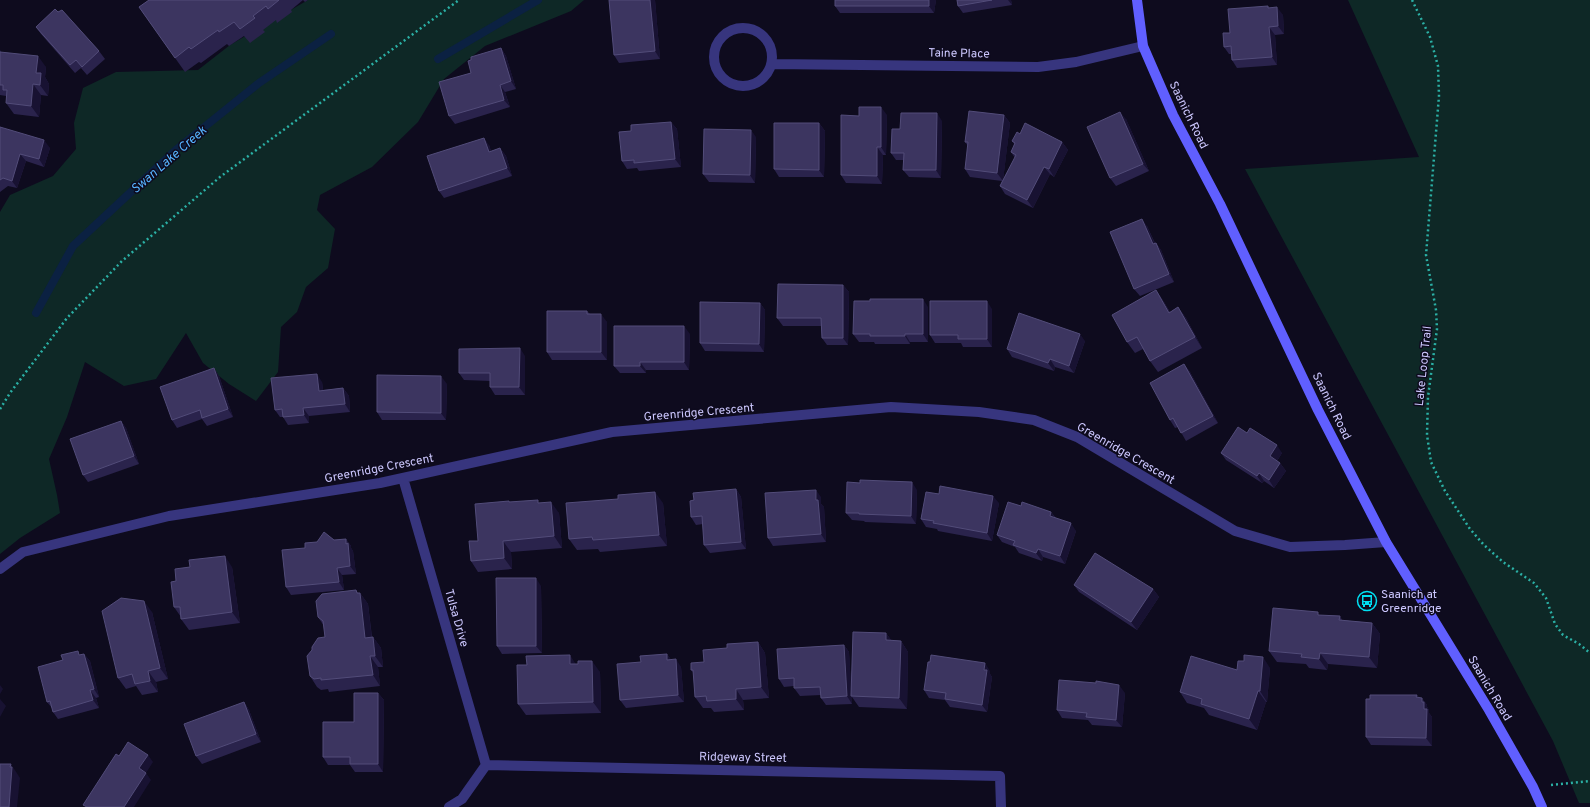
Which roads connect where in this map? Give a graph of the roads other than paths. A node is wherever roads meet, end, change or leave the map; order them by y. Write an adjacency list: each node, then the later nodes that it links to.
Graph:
1 (1137, 0): 2 (main road, Saanich Road)
2 (1143, 46): 3 (street, Taine Place); 5 (main road, Saanich Road)
3 (772, 64): 3 (street)
4 (403, 478): 5 (street, Greenridge Crescent); 6 (street, Greenridge Crescent); 7 (street, Tulsa Drive)
5 (1386, 542): 10 (main road, Saanich Road)
6 (0, 569)
7 (486, 765): 8 (street); 9 (street, Ridgeway Street)
8 (449, 807)
9 (1002, 807)
10 (1542, 807)

